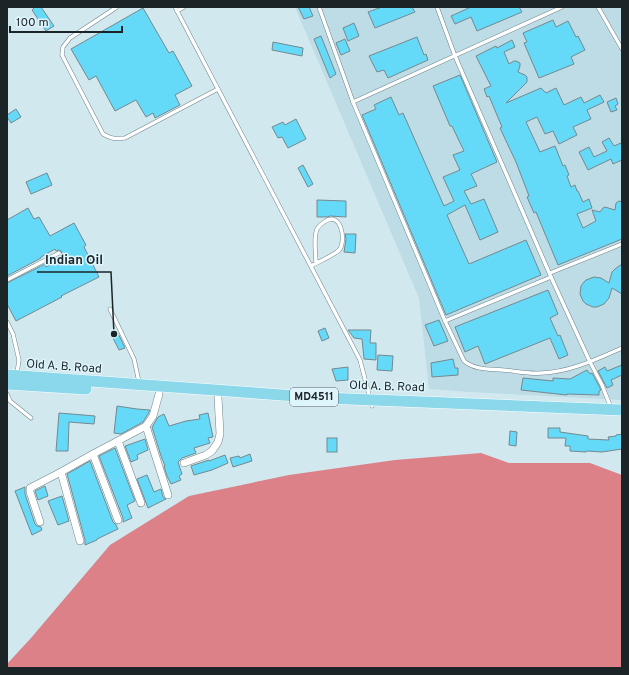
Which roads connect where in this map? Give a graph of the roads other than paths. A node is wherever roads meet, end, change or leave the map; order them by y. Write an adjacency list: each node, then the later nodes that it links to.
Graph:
1 (117, 7): 10 (lane)
2 (184, 7): 7 (lane)
3 (319, 7): 11 (lane)
4 (437, 7): 9 (lane)
5 (562, 7): 9 (lane)
6 (598, 7): 8 (lane)
7 (176, 9): 10 (lane)
8 (622, 49)
9 (455, 56): 11 (lane); 16 (lane)
10 (218, 89): 15 (lane)
11 (353, 102): 19 (lane)
12 (622, 244): 16 (lane)
13 (59, 253): 17 (lane)
14 (316, 263): 14 (lane); 15 (lane)
15 (311, 266): 29 (lane)
16 (551, 275): 19 (lane); 22 (lane)
17 (7, 280)
18 (110, 309): 25 (lane)
19 (445, 321): 22 (lane)
20 (7, 322): 23 (lane)
21 (622, 348): 22 (lane)
22 (590, 362): 30 (lane)
23 (12, 376): 25 (main road, Old A. B. Road / MD4511)
24 (7, 384): 27 (main road, Old A. B. Road / MD4511)
25 (139, 385): 29 (main road, Old A. B. Road / MD4511)
26 (7, 394): 32 (lane)
27 (159, 394): 28 (main road, Old A. B. Road / MD4511); 33 (street)
28 (218, 397): 29 (main road, Old A. B. Road / MD4511); 36 (street)
29 (371, 403): 30 (main road, Old A. B. Road / MD4511); 31 (main road, Old A. B. Road / MD4511)
30 (617, 410)
31 (622, 417)
32 (31, 418)
33 (146, 426): 34 (street); 38 (street)
34 (118, 441): 35 (street); 39 (street)
35 (92, 454): 37 (street); 40 (street)
36 (184, 463)
37 (61, 472): 41 (street); 42 (street)
38 (168, 495)
39 (141, 503)
40 (118, 520)
41 (40, 522)
42 (80, 541)

